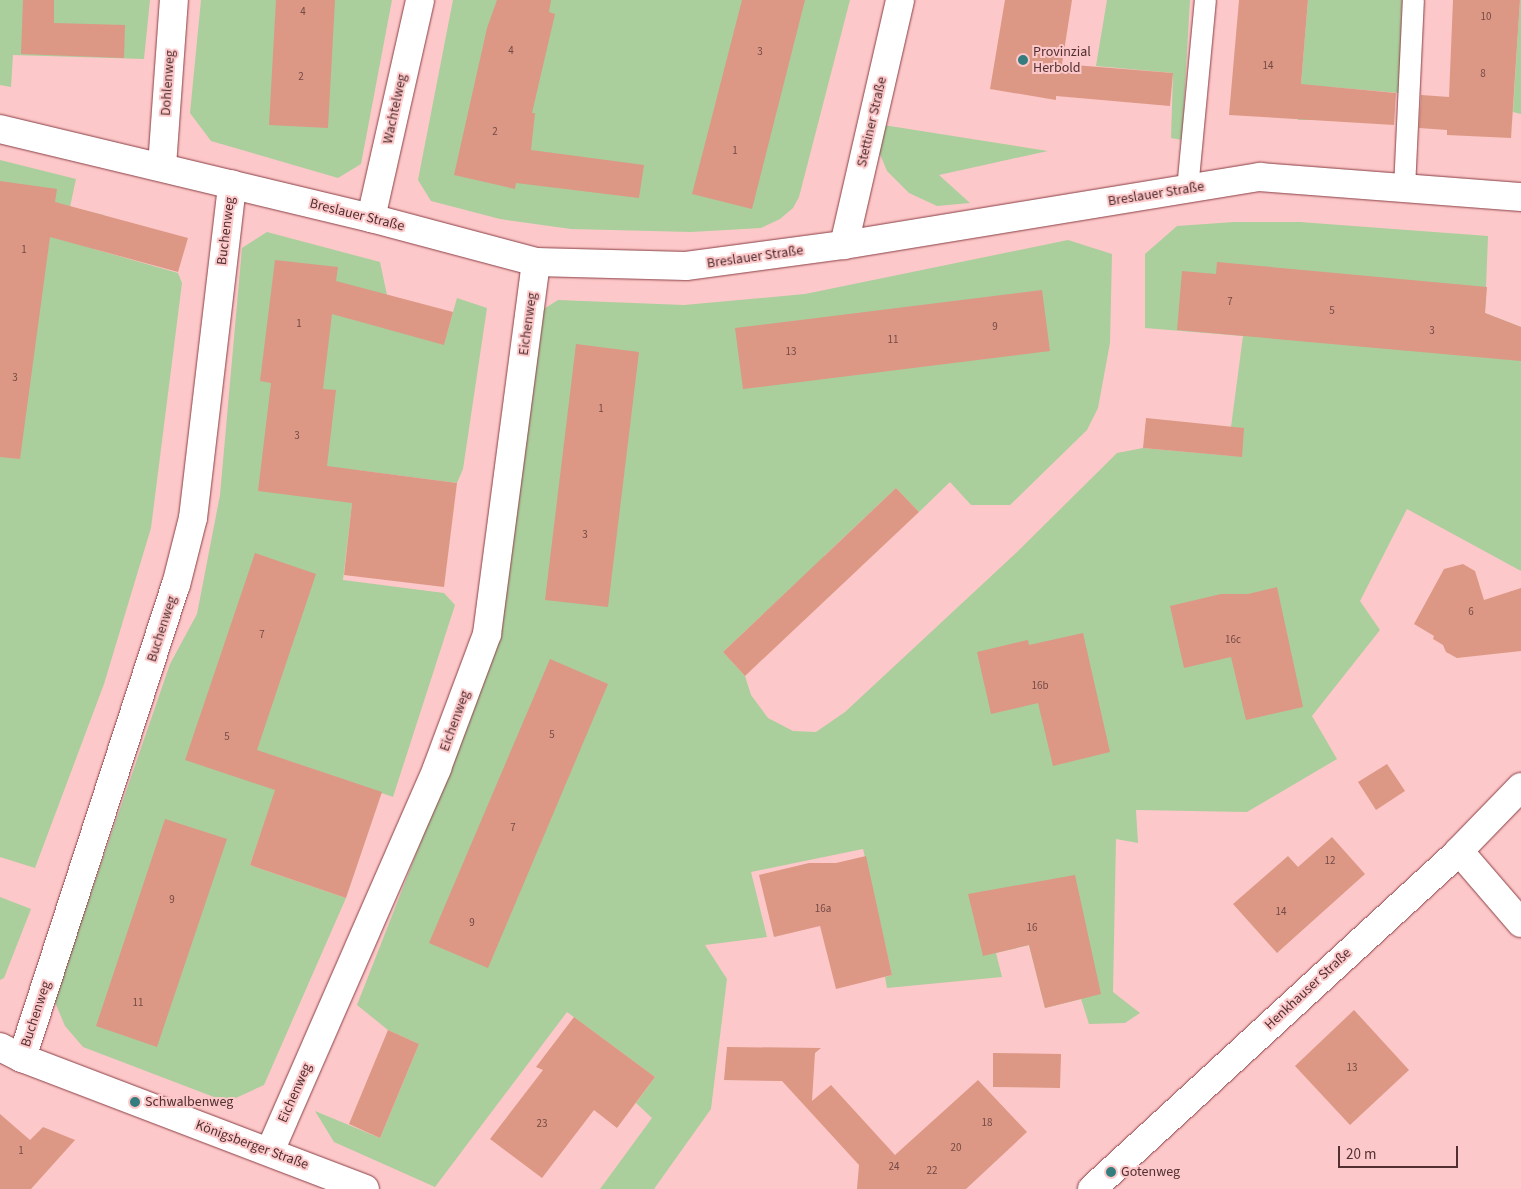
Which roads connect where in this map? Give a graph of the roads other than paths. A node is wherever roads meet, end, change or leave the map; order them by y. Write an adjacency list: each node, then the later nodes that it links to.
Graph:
1 (174, 0): 7 (street, Dohlenweg)
2 (420, 0): 12 (street, Wachtelweg)
3 (900, 0): 13 (street, Stettiner Straße)
4 (1205, 0): 10 (lane)
5 (1413, 0): 9 (lane)
6 (0, 128): 7 (street, Breslauer Straße)
7 (162, 166): 8 (street, Breslauer Straße)
8 (232, 184): 12 (street, Breslauer Straße); 18 (street, Buchenweg)
9 (1404, 188): 10 (street, Breslauer Straße); 11 (street, Breslauer Straße)
10 (1187, 189): 13 (street, Breslauer Straße)
11 (1521, 197)
12 (371, 218): 14 (street, Breslauer Straße)
13 (844, 245): 14 (street, Breslauer Straße)
14 (536, 262): 19 (street, Eichenweg)
15 (1521, 787): 16 (street, Henkhauser Straße)
16 (1459, 851): 17 (street); 21 (street, Henkhauser Straße)
17 (1521, 923)
18 (11, 1053): 19 (street, Königsberger Straße)
19 (270, 1151): 20 (street, Königsberger Straße)
20 (365, 1189)
21 (1092, 1189)

